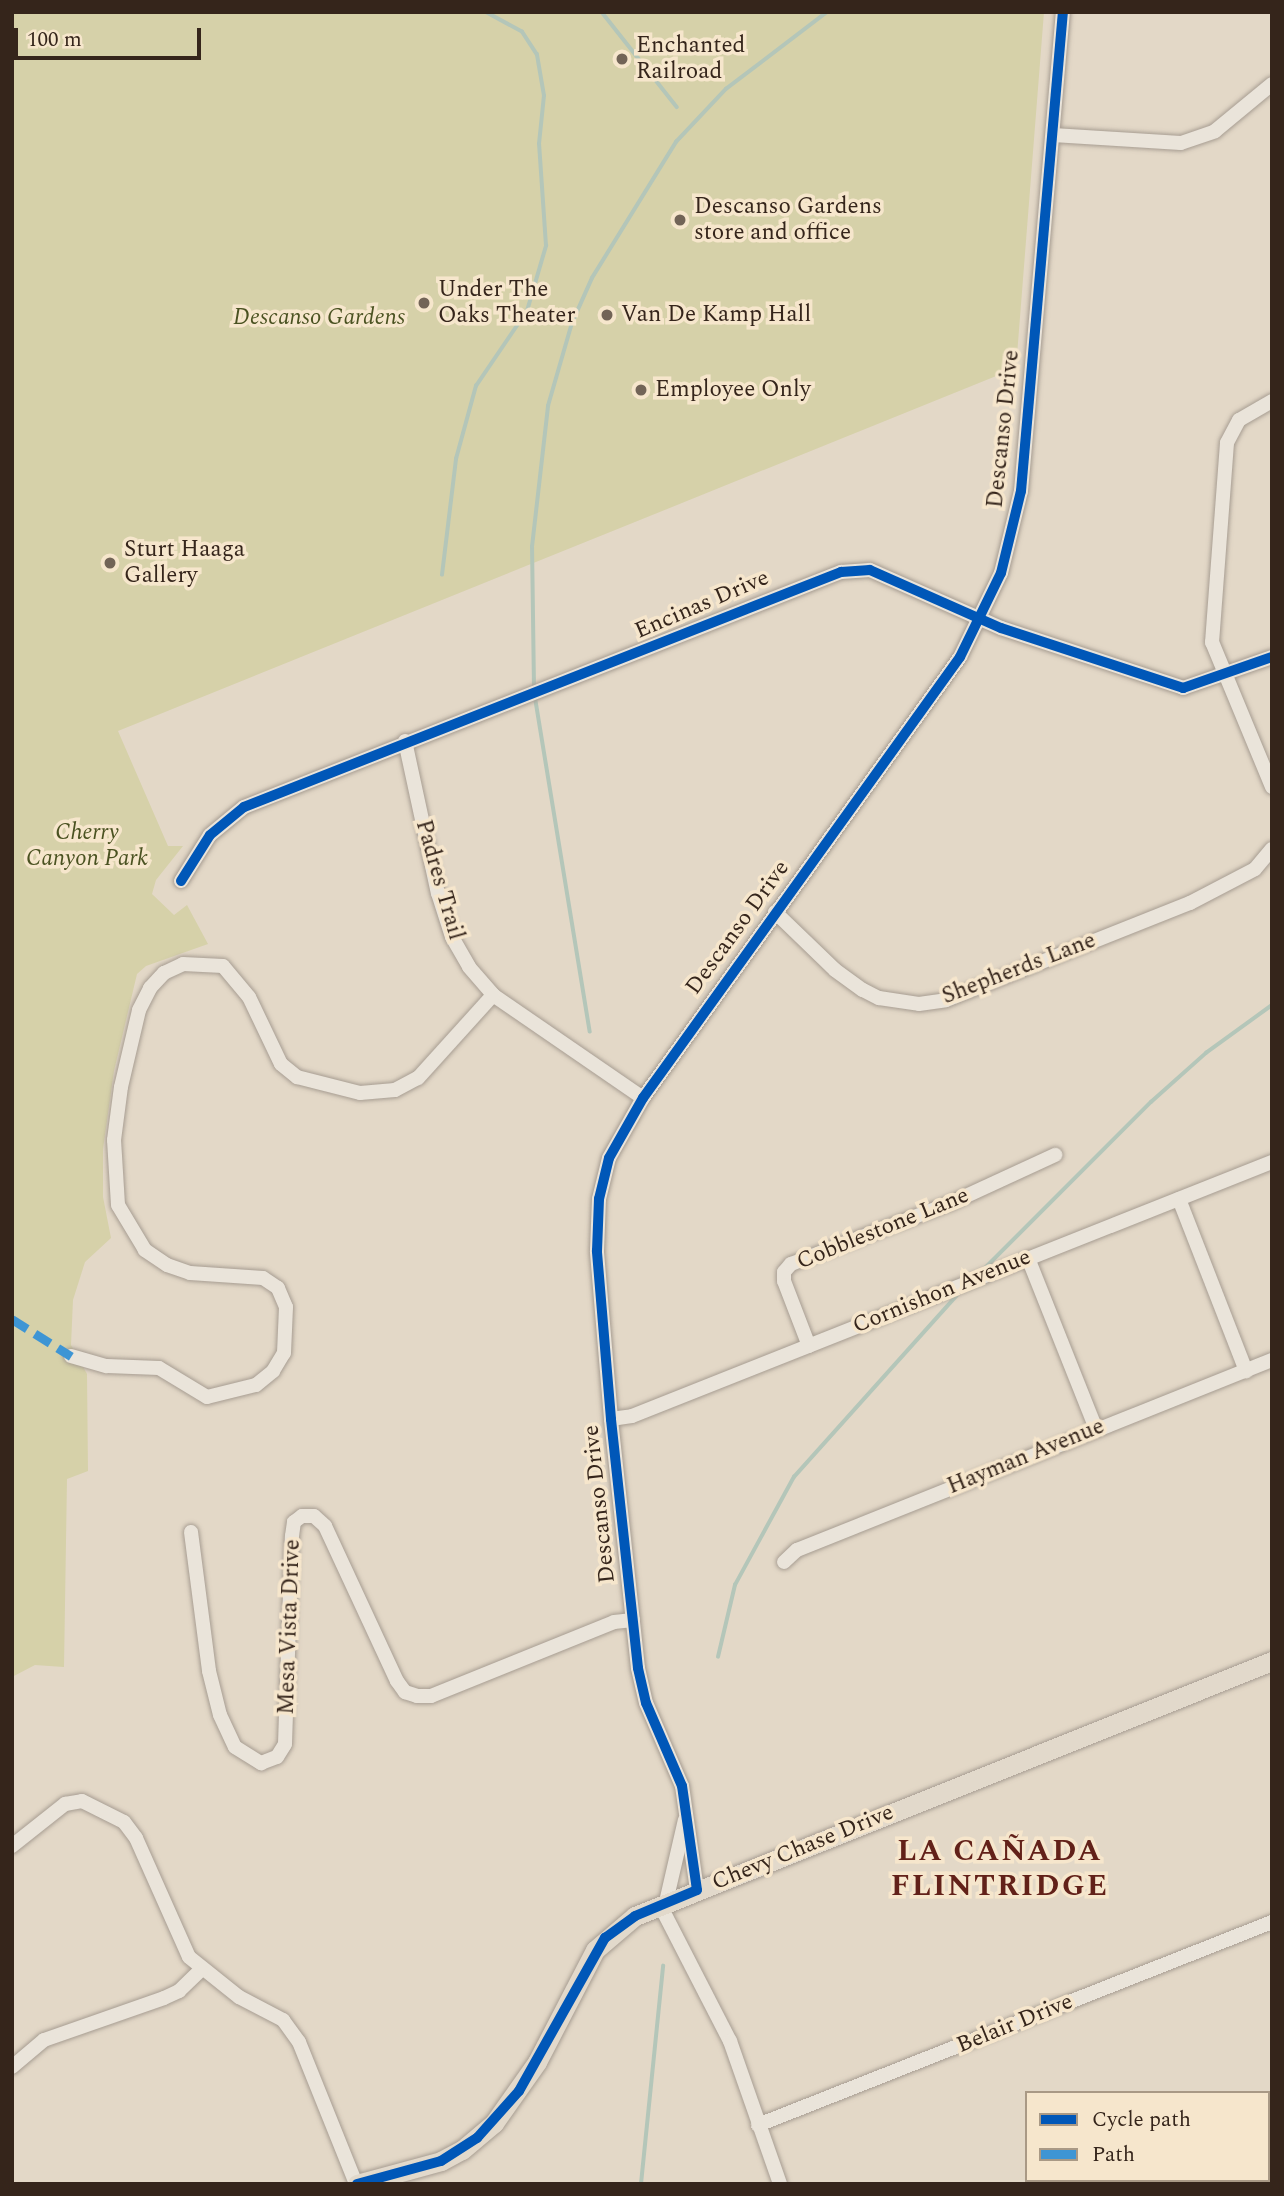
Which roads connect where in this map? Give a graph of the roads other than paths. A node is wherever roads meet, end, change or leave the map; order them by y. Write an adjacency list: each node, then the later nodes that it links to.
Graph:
1 (1063, 12): 3 (street, Descanso Drive)
2 (1272, 83): 3 (street)
3 (1053, 135): 5 (street, Descanso Drive)
4 (1272, 401): 7 (street)
5 (981, 621): 7 (street, Encinas Drive); 8 (street, Encinas Drive); 12 (street, Descanso Drive)
6 (1272, 657): 7 (street, Encinas Drive)
7 (1225, 675): 9 (street)
8 (405, 741): 11 (street, Encinas Drive); 13 (street, Padres Trail)
9 (1272, 788)
10 (1272, 849): 12 (street, Shepherds Lane)
11 (181, 881)
12 (775, 912): 14 (street, Descanso Drive)
13 (493, 995): 14 (street, Padres Trail); 20 (street)
14 (643, 1098): 23 (street, Descanso Drive)
15 (1055, 1155): 19 (street, Cobblestone Lane)
16 (1272, 1162): 17 (street, Cornishon Avenue)
17 (1179, 1199): 18 (street, Cornishon Avenue); 22 (street)
18 (1028, 1258): 19 (street, Cornishon Avenue); 24 (street)
19 (809, 1346): 23 (street, Cornishon Avenue)
20 (71, 1356)
21 (1272, 1360): 22 (street, Hayman Avenue)
22 (1246, 1371): 24 (street, Hayman Avenue)
23 (611, 1419): 27 (street, Descanso Drive)
24 (1096, 1429): 26 (street, Hayman Avenue)
25 (191, 1532): 27 (street, Mesa Vista Drive)
26 (784, 1562)
27 (633, 1620): 29 (street, Descanso Drive)
28 (1272, 1661): 31 (main road, Chevy Chase Drive)
29 (685, 1820): 31 (street, Descanso Drive); 32 (street)
30 (12, 1846): 34 (street)
31 (696, 1890): 32 (main road, Chevy Chase Drive)
32 (663, 1904): 36 (street); 37 (main road, Chevy Chase Drive)
33 (1272, 1922): 36 (street, Belair Drive)
34 (201, 1970): 35 (street); 37 (street)
35 (12, 2067)
36 (758, 2126): 38 (street)
37 (356, 2184)
38 (780, 2184)

